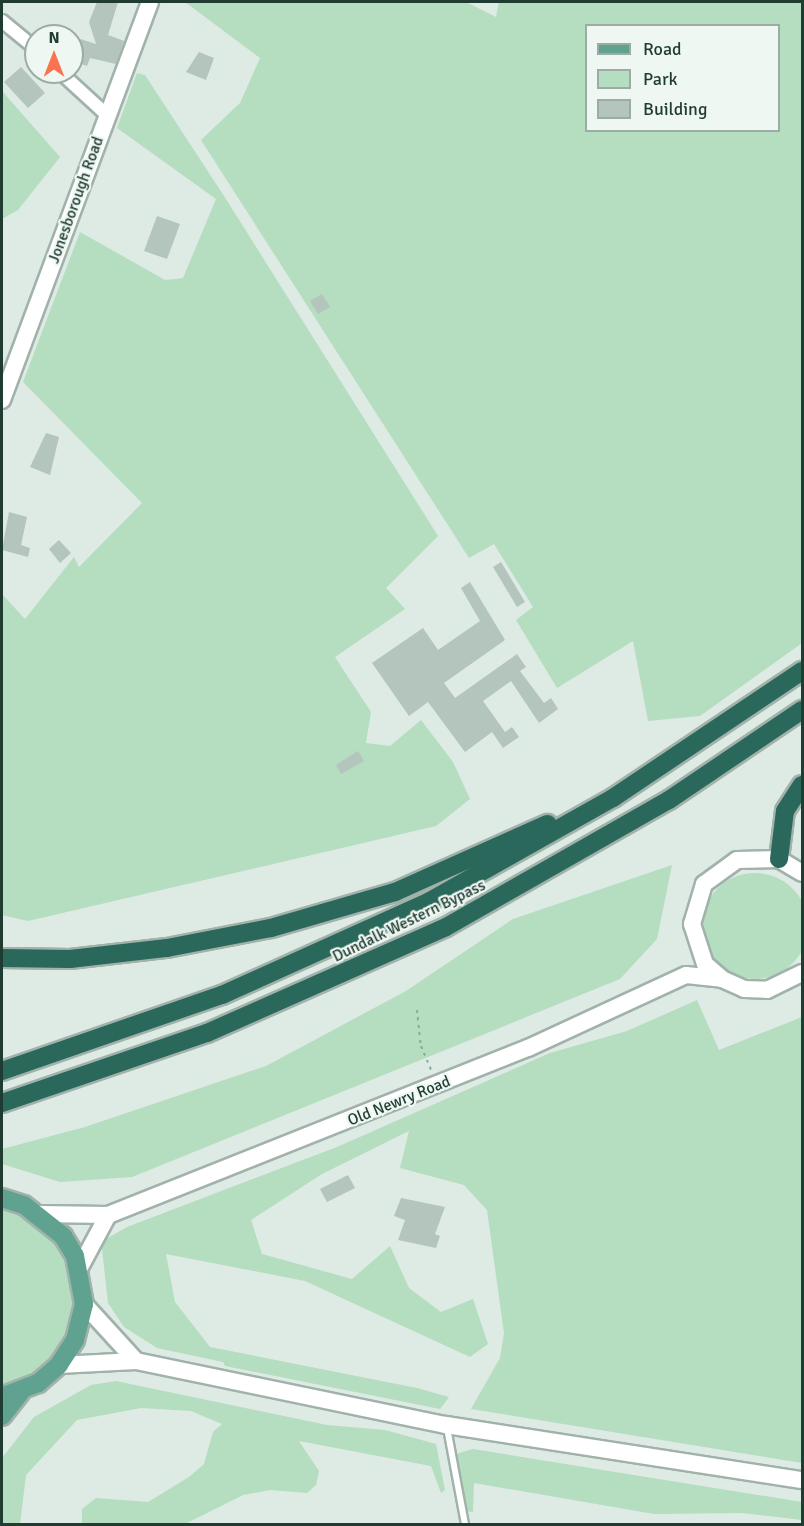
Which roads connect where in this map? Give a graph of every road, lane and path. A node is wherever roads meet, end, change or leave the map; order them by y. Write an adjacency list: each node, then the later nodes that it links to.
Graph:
1 (150, 2): 5 (main road, Jonesborough Road)
2 (2, 21): 3 (street)
3 (24, 39)
4 (73, 84): 5 (street)
5 (107, 115): 6 (main road, Jonesborough Road)
6 (2, 400)
7 (802, 671): 9 (highway)
8 (802, 710): 21 (highway, Dundalk Western Bypass)
9 (648, 777): 14 (highway); 19 (highway, Dundalk Western Bypass)
10 (802, 785): 11 (highway)
11 (779, 859): 12 (main road); 13 (main road)
12 (802, 873)
13 (695, 945): 16 (main road); 17 (main road)
14 (2, 958)
15 (802, 973): 17 (main road)
16 (686, 975): 17 (main road); 20 (main road, Old Newry Road)
17 (722, 980)
18 (417, 1010): 20 (path)
19 (2, 1071)
20 (437, 1086): 24 (main road, Old Newry Road)
21 (2, 1103)
22 (2, 1198): 23 (main road)
23 (39, 1214): 24 (main road, Old Newry Road); 25 (main road)
24 (108, 1215): 25 (main road)
25 (79, 1269): 26 (main road)
26 (84, 1304): 27 (main road); 28 (main road)
27 (136, 1361): 28 (main road); 32 (main road)
28 (59, 1365): 29 (main road)
29 (20, 1393): 30 (main road); 31 (main road)
30 (2, 1397)
31 (2, 1416)
32 (446, 1425): 33 (main road); 34 (lane)
33 (802, 1480)
34 (465, 1524)

